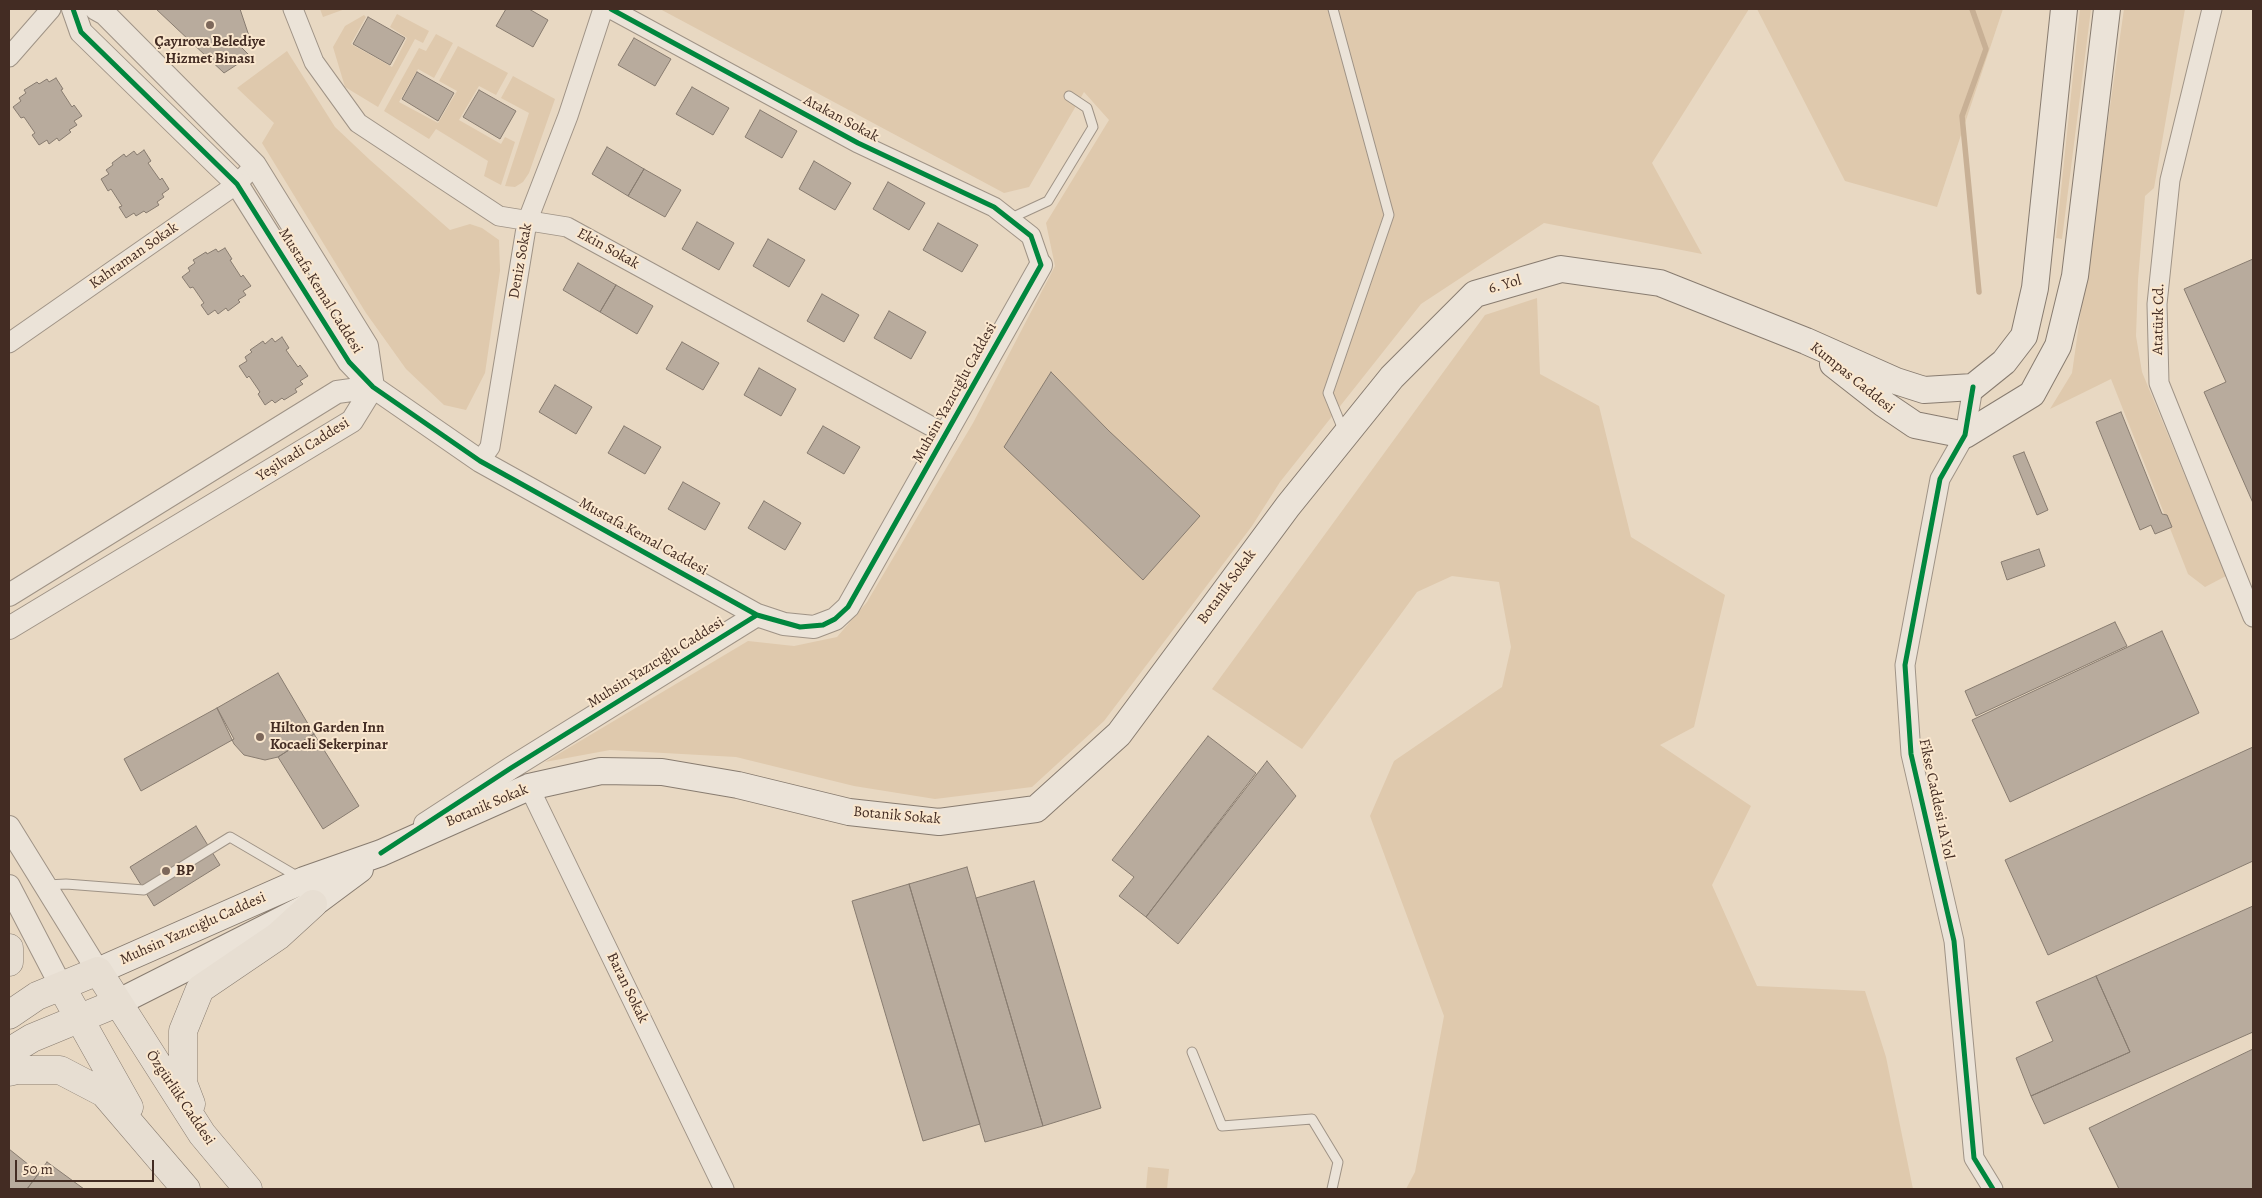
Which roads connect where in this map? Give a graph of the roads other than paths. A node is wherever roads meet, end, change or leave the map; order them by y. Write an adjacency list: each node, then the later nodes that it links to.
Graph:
1 (51, 9): 11 (street)
2 (73, 9): 14 (street, Mustafa Kemal Caddesi)
3 (96, 9): 13 (street, Mustafa Kemal Caddesi)
4 (293, 9): 16 (street, Ekin Sokak)
5 (603, 9): 16 (street, Deniz Sokak)
6 (610, 9): 15 (street, Atakan Sokak)
7 (1333, 9): 23 (lane)
8 (2064, 9): 21 (main road)
9 (2108, 9): 24 (main road)
10 (2212, 9): 27 (street, Atatürk Cd.)
11 (9, 58)
12 (1069, 96): 15 (lane)
13 (255, 165): 14 (street, Kahraman Sokak); 20 (street, Mustafa Kemal Caddesi)
14 (237, 184): 19 (street, Kahraman Sokak); 20 (street, Mustafa Kemal Caddesi)
15 (1009, 219): 17 (street, Atakan Sokak)
16 (527, 222): 22 (street, Ekin Sokak); 25 (street, Deniz Sokak)
17 (1041, 265): 22 (street, Muhsin Yazıcığlu Caddesi)
18 (1806, 341): 21 (main road, Kumpas Caddesi); 23 (main road, 6. Yol); 24 (main road, Kumpas Caddesi)
19 (9, 343)
20 (374, 386): 25 (street, Mustafa Kemal Caddesi); 28 (street, Yeşilvadi Caddesi); 31 (street, Yeşilvadi Caddesi)
21 (1973, 387): 24 (street, Fikse Caddesi 1A Yol)
22 (947, 435): 29 (street, Muhsin Yazıcığlu Caddesi)
23 (1345, 435): 26 (main road, 6. Yol)
24 (1964, 435): 54 (street, Fikse Caddesi 1A Yol)
25 (480, 461): 29 (street, Mustafa Kemal Caddesi)
26 (1288, 506): 32 (main road, Botanik Sokak)
27 (2246, 578): 30 (street, Atatürk Cd.)
28 (9, 595)
29 (757, 615): 34 (street, Muhsin Yazıcığlu Caddesi)
30 (2253, 617)
31 (10, 629)
32 (529, 787): 34 (main road, Botanik Sokak); 52 (street, Baran Sokak)
33 (9, 828): 35 (street)
34 (381, 853): 37 (main road, Muhsin Yazıcığlu Caddesi)
35 (44, 885): 37 (lane); 40 (street)
36 (9, 886): 41 (street)
37 (309, 892): 40 (main road, Muhsin Yazıcığlu Caddesi); 42 (main road, Muhsin Yazıcığlu Caddesi); 48 (main road)
38 (9, 948): 39 (main road)
39 (9, 962)
40 (98, 971): 41 (main road, Muhsin Yazıcığlu Caddesi); 42 (main road, Özgürlük Caddesi)
41 (61, 986): 43 (main road, Muhsin Yazıcığlu Caddesi); 44 (main road)
42 (117, 1003): 44 (main road); 48 (main road, Özgürlük Caddesi)
43 (9, 1015)
44 (78, 1019): 45 (main road); 49 (main road)
45 (9, 1052)
46 (1192, 1052): 53 (lane)
47 (9, 1072): 49 (main road)
48 (202, 1134): 51 (main road, Özgürlük Caddesi)
49 (155, 1152): 50 (main road)
50 (186, 1189)
51 (248, 1189)
52 (724, 1189)
53 (1332, 1189)
54 (1993, 1189)

